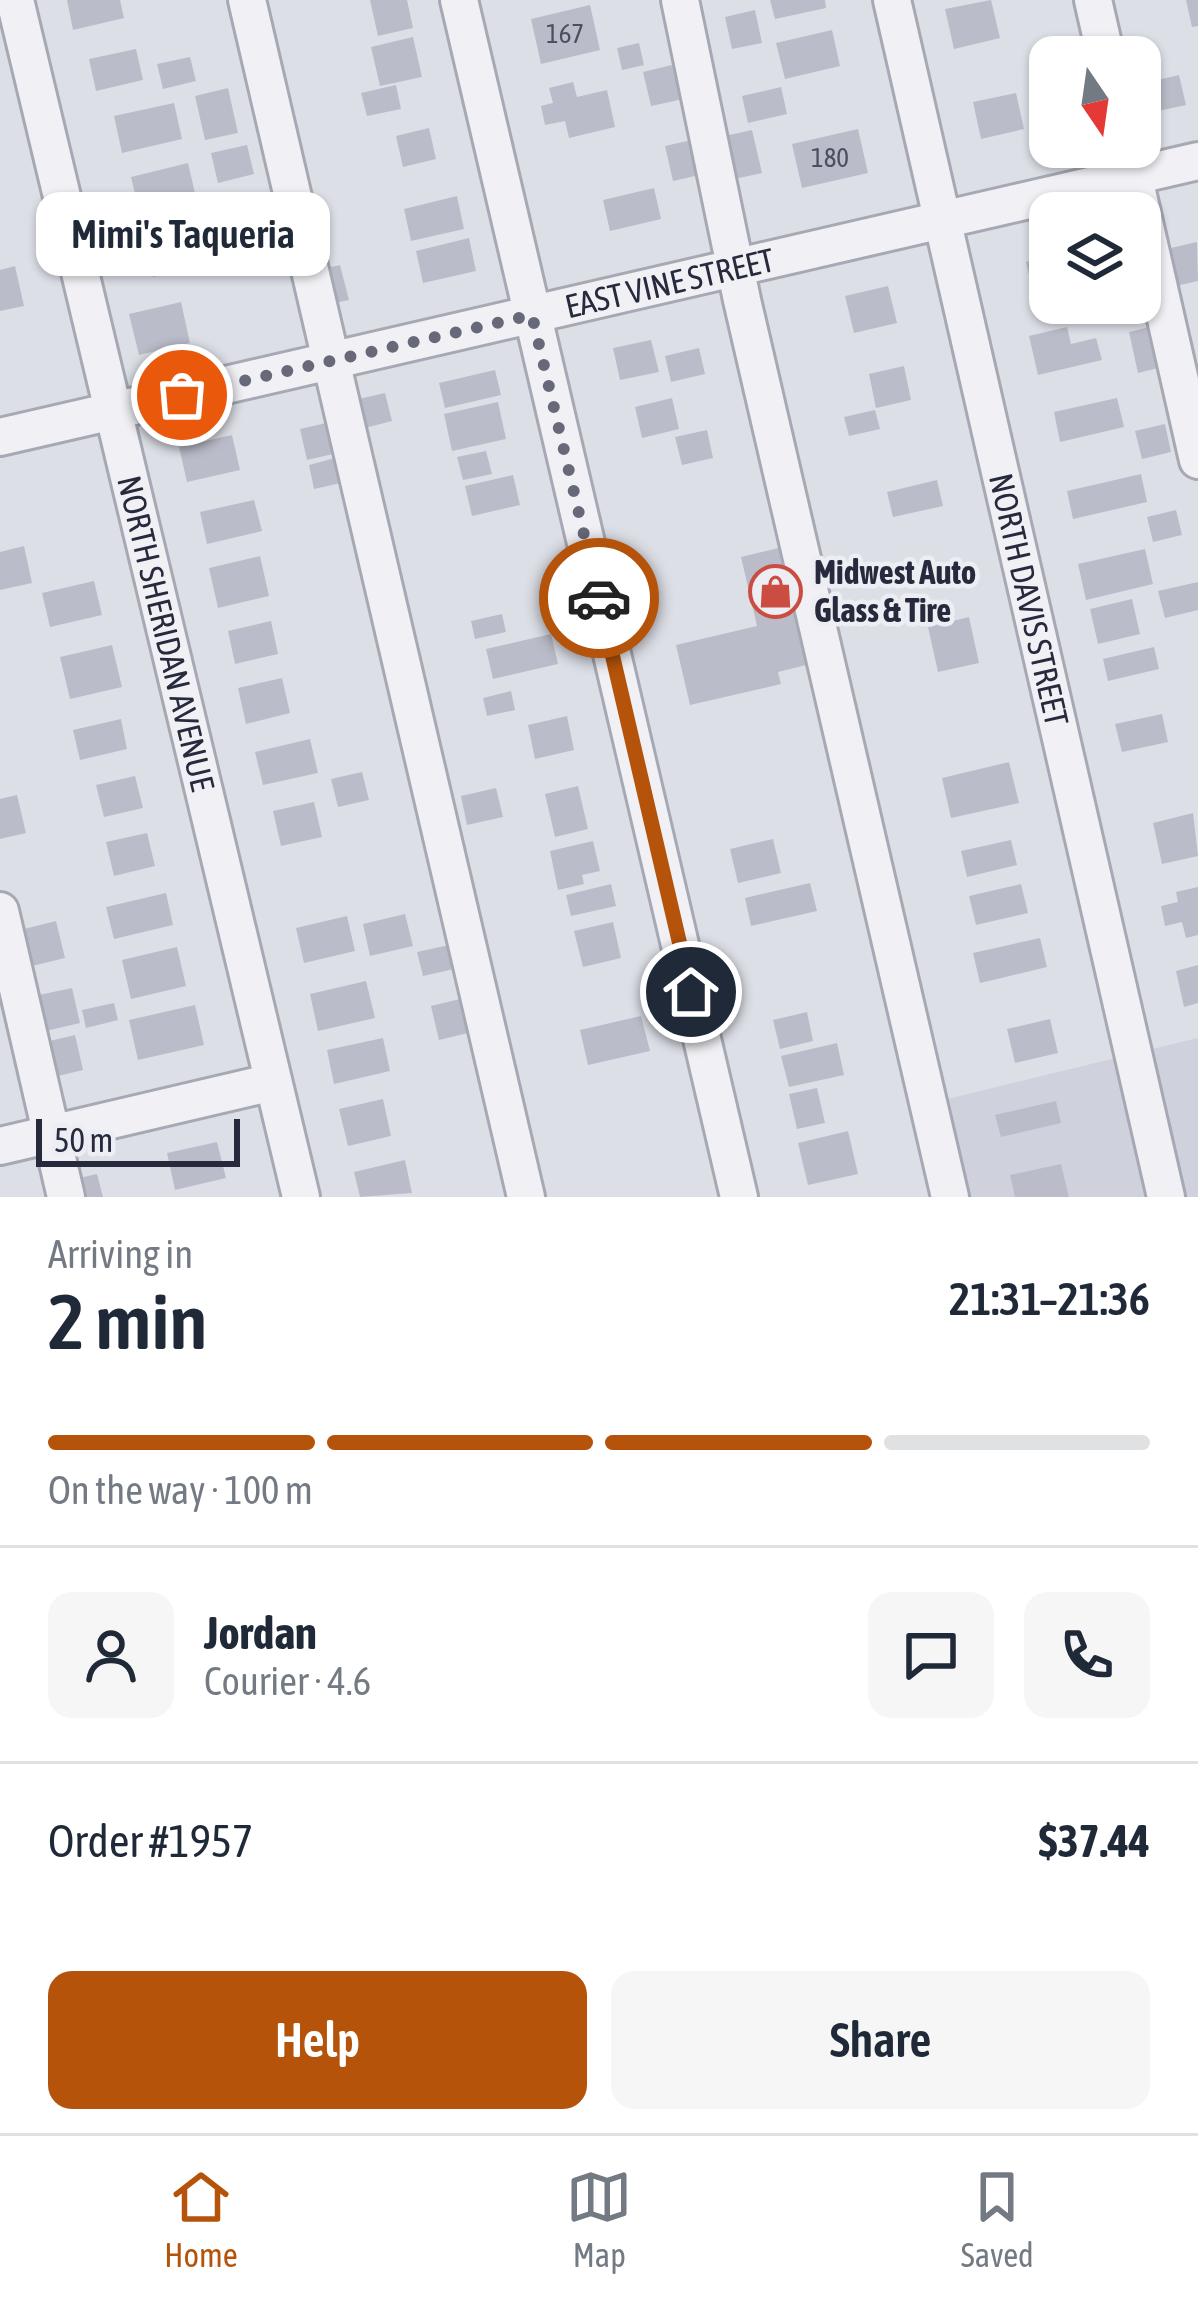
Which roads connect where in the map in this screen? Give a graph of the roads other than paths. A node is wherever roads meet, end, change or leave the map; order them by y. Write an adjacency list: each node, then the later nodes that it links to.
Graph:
1 (15, 0): 16 (street, NORTH SHERIDAN AVENUE)
2 (247, 0): 15 (street)
3 (458, 0): 14 (street)
4 (680, 0): 13 (street)
5 (892, 0): 12 (street, NORTH DAVIS STREET)
6 (1093, 0): 7 (street)
7 (1101, 36)
8 (1198, 161): 9 (street, EAST VINE STREET)
9 (1161, 162)
10 (1111, 168): 12 (street, EAST VINE STREET)
11 (1131, 168): 18 (street)
12 (943, 220): 13 (street, EAST VINE STREET); 28 (street, NORTH DAVIS STREET)
13 (740, 267): 14 (street, EAST VINE STREET); 27 (street)
14 (532, 315): 15 (street, EAST VINE STREET); 26 (street)
15 (332, 361): 16 (street, EAST VINE STREET); 25 (street)
16 (112, 411): 17 (street, EAST VINE STREET); 20 (street, NORTH SHERIDAN AVENUE)
17 (0, 437)
18 (1198, 460)
19 (0, 911): 21 (street)
20 (273, 1082): 21 (street); 24 (street, NORTH SHERIDAN AVENUE)
21 (51, 1134): 22 (street); 23 (street)
22 (0, 1145)
23 (66, 1197)
24 (301, 1197)
25 (526, 1197)
26 (740, 1197)
27 (950, 1197)
28 (1166, 1197)

